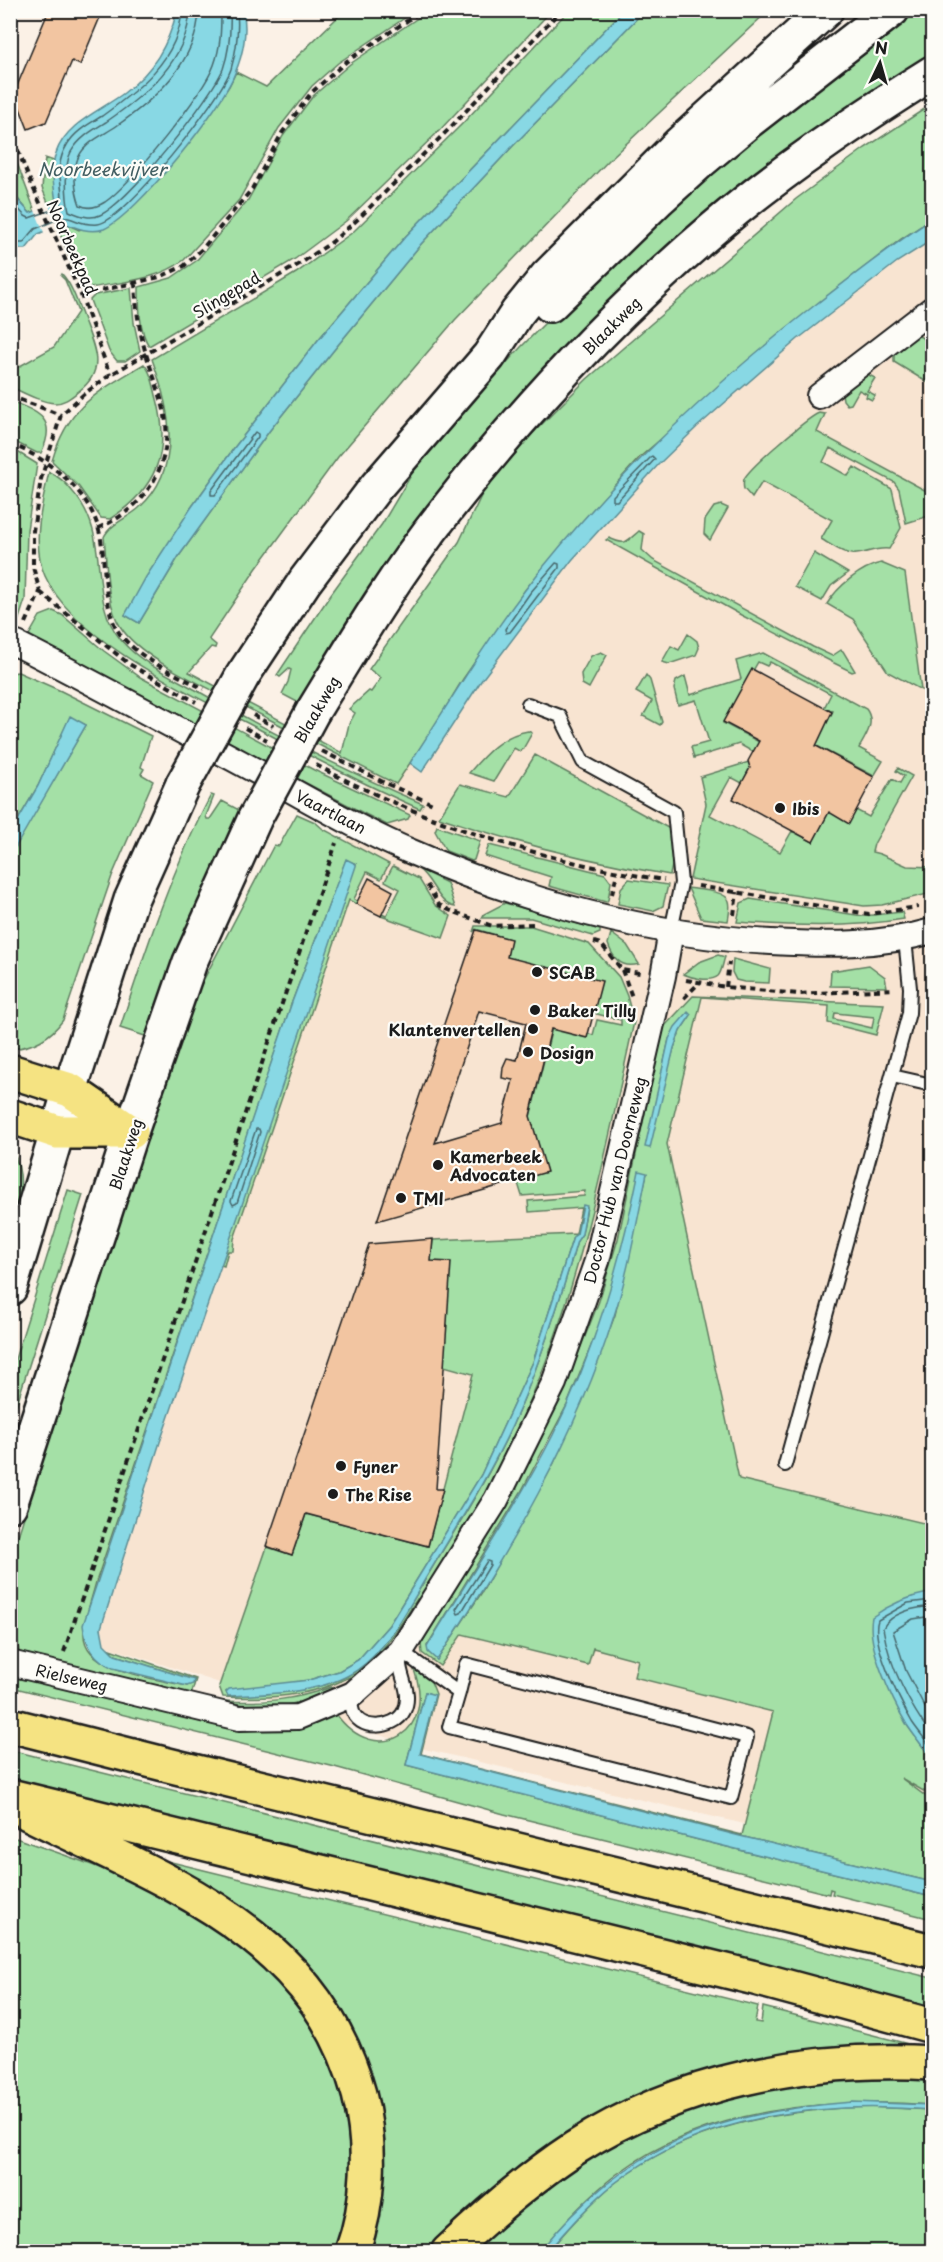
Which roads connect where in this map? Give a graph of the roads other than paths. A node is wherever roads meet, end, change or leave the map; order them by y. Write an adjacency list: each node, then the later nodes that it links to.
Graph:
1 (826, 10): 7 (main road)
2 (891, 10): 7 (main road)
3 (933, 73): 5 (main road, Blaakweg)
4 (933, 84): 5 (main road)
5 (898, 94): 20 (main road, Blaakweg, bridge)
6 (933, 309): 8 (street)
7 (489, 356): 17 (main road, bridge)
8 (819, 396)
9 (14, 644): 11 (street, Vaartlaan)
10 (528, 704): 11 (lane)
11 (671, 931): 13 (street); 24 (street, Doctor Hub van Doorneweg)
12 (933, 932): 13 (street)
13 (905, 939): 15 (lane)
14 (10, 1071): 17 (highway)
15 (892, 1076): 16 (lane); 22 (lane)
16 (933, 1085)
17 (70, 1090): 19 (main road); 20 (highway)
18 (10, 1116): 19 (highway)
19 (58, 1132): 20 (highway); 21 (main road)
20 (132, 1132): 23 (main road, Blaakweg)
21 (10, 1288)
22 (785, 1465)
23 (10, 1505)
24 (401, 1651): 27 (lane); 28 (street, Doctor Hub van Doorneweg); 28 (lane)
25 (10, 1663): 26 (street, Rielseweg)
26 (133, 1691): 28 (street, Doctor Hub van Doorneweg)
27 (459, 1693): 27 (lane)
28 (353, 1694)
29 (10, 1725): 32 (highway)
30 (10, 1796): 33 (highway)
31 (10, 1805): 35 (highway)
32 (933, 1952)
33 (933, 2026)
34 (933, 2063): 36 (highway)
35 (352, 2252)
36 (448, 2252)

